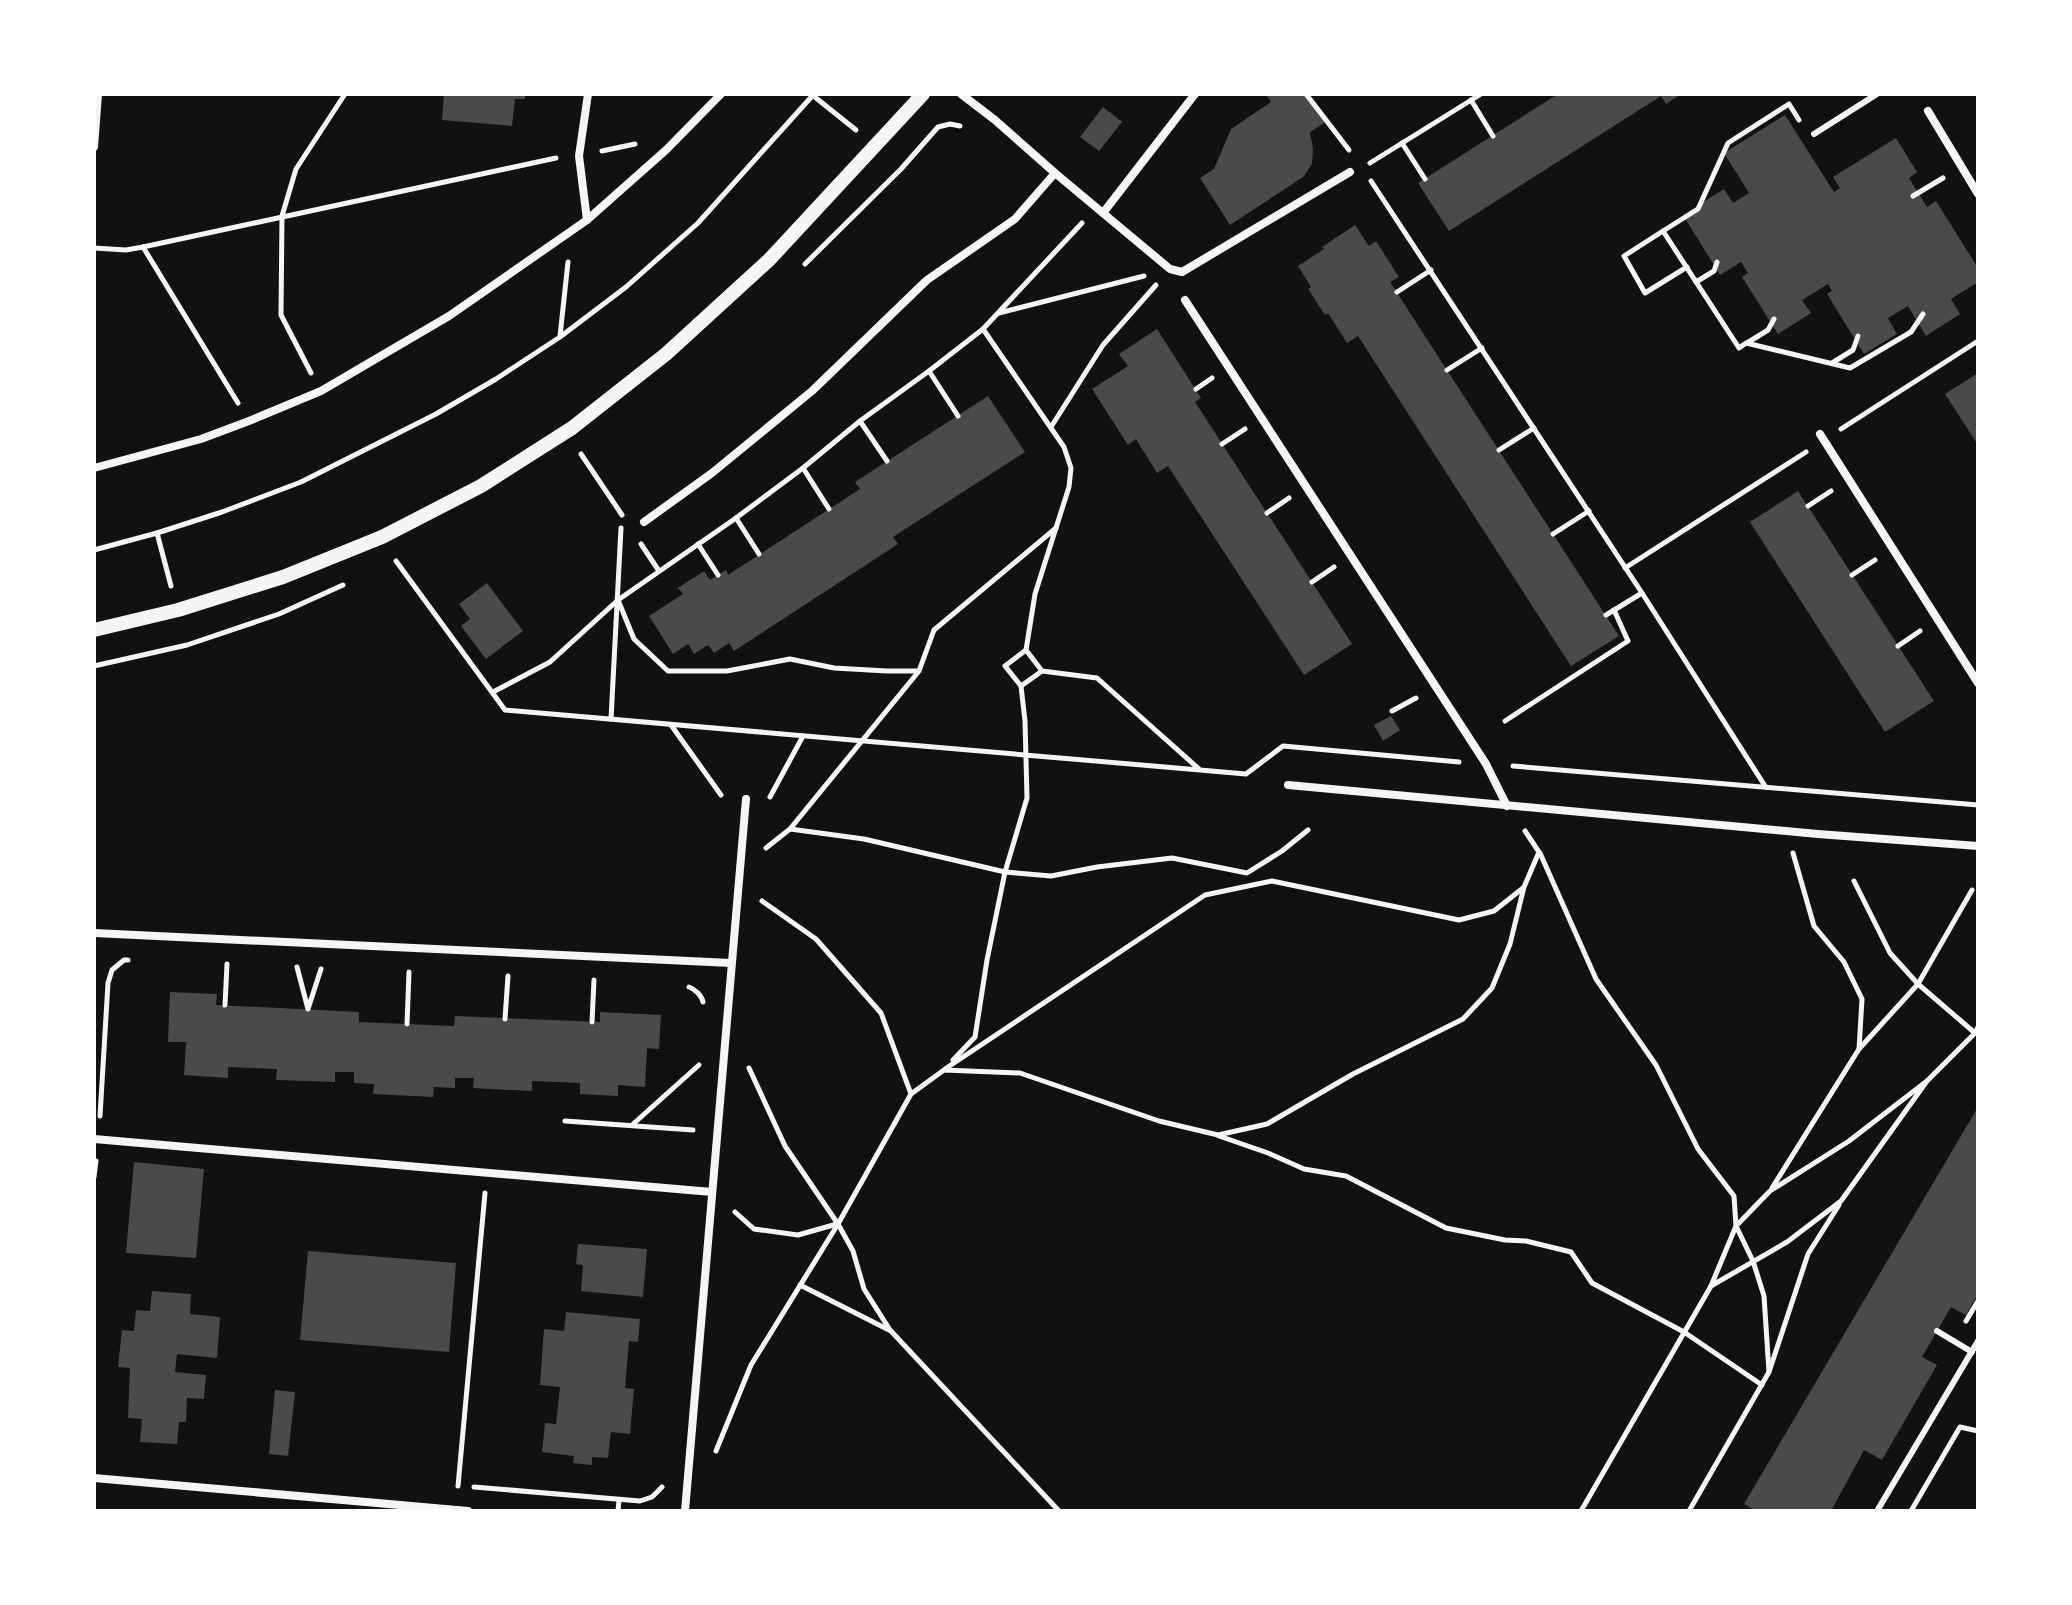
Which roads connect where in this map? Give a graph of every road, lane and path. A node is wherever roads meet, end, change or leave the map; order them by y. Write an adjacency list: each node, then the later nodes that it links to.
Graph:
1 (98, 94): 17 (street)
2 (345, 94): 30 (path)
3 (588, 94): 19 (street)
4 (721, 94): 18 (street)
5 (814, 94): 79 (path)
6 (923, 94): 92 (street)
7 (961, 94): 23 (street)
8 (1195, 94): 29 (street)
9 (1306, 94): 20 (path)
10 (1877, 94): 14 (lane)
11 (1475, 96): 15 (path); 16 (path)
12 (1928, 111): 27 (street)
13 (1799, 120): 32 (path)
14 (1814, 134)
15 (1493, 136)
16 (1402, 143): 21 (path); 25 (path)
17 (94, 147)
18 (666, 150): 19 (path); 31 (street)
19 (579, 156): 30 (path); 31 (street)
20 (1354, 157)
21 (1363, 168)
22 (1350, 172): 37 (street)
23 (1055, 173): 29 (street); 75 (street)
24 (1947, 175): 28 (path)
25 (1425, 179)
26 (1371, 181): 38 (path)
27 (1978, 194)
28 (1913, 196)
29 (1100, 210): 37 (street); 42 (path)
30 (282, 216): 33 (path); 54 (path)
31 (587, 220): 54 (street)
32 (1663, 231): 36 (path); 36 (path)
33 (143, 247): 34 (path); 56 (path)
34 (94, 248)
35 (1717, 262): 39 (path)
36 (1687, 267): 39 (path)
37 (1170, 269): 42 (path); 58 (path)
38 (1431, 270): 40 (path); 48 (path)
39 (1696, 282): 47 (path)
40 (1397, 292)
41 (1185, 300): 108 (street)
42 (998, 313): 45 (path)
43 (1923, 314): 49 (path)
44 (1774, 319): 47 (path)
45 (983, 329): 51 (path); 58 (path)
46 (1858, 336): 49 (path)
47 (1746, 343): 49 (path)
48 (1482, 348): 50 (path); 60 (path)
49 (1831, 363)
50 (1447, 370)
51 (929, 371): 55 (path); 57 (path)
52 (1214, 377): 53 (path)
53 (1196, 389)
54 (321, 391): 56 (street)
55 (958, 416)
56 (249, 421): 65 (street)
57 (860, 421): 64 (path); 66 (path)
58 (1051, 427): 76 (path)
59 (1248, 427): 62 (path)
60 (1534, 428): 63 (path); 71 (path)
61 (1820, 434): 97 (street)
62 (1222, 444)
63 (1499, 450)
64 (887, 461)
65 (94, 468)
66 (803, 468): 70 (path); 74 (path)
67 (1836, 488): 69 (path)
68 (1293, 496): 72 (path)
69 (1808, 506)
70 (829, 509)
71 (1589, 511): 77 (path); 87 (path)
72 (1267, 513)
73 (622, 515): 88 (path)
74 (736, 518): 78 (path); 80 (path)
75 (644, 522)
76 (1056, 528): 94 (path); 95 (path)
77 (1553, 534)
78 (698, 544): 84 (path); 88 (path)
79 (94, 550)
80 (759, 554)
81 (1879, 557): 85 (path)
82 (396, 561): 99 (path)
83 (1338, 565): 86 (path)
84 (718, 575)
85 (1852, 575)
86 (1312, 582)
87 (1642, 593): 89 (path); 111 (path)
88 (618, 600): 95 (path); 99 (path); 102 (path)
89 (1614, 610): 90 (path); 103 (path)
90 (1606, 615)
91 (1925, 628): 93 (path)
92 (94, 630)
93 (1898, 646)
94 (1026, 650): 96 (path); 98 (path)
95 (919, 671): 106 (path)
96 (1042, 671): 98 (path); 109 (path)
97 (1978, 683)
98 (1021, 686): 107 (path)
99 (493, 692): 102 (path)
100 (1421, 696): 101 (path)
101 (1392, 711)
102 (611, 719): 104 (path)
103 (1505, 721)
104 (671, 725): 105 (path); 112 (path)
105 (803, 736): 106 (path); 113 (path)
106 (861, 741): 107 (path); 117 (path)
107 (1027, 755): 109 (path); 123 (path)
108 (1486, 764): 109 (path); 111 (path); 116 (street)
109 (1200, 770)
110 (1288, 785): 116 (street)
111 (1766, 787): 115 (path)
112 (722, 794)
113 (770, 798)
114 (746, 799): 130 (street)
115 (1978, 805)
116 (1507, 806): 119 (street); 122 (path)
117 (790, 829): 120 (path); 123 (path)
118 (1308, 830): 123 (path)
119 (1978, 846)
120 (765, 848)
121 (1792, 848): 153 (path)
122 (1539, 852): 125 (path); 170 (path)
123 (1005, 872): 155 (path)
124 (1854, 881): 146 (path)
125 (1524, 887): 155 (path); 162 (path)
126 (1972, 890): 146 (path)
127 (761, 900): 158 (path)
128 (94, 933): 130 (street)
129 (139, 960): 163 (path)
130 (731, 963): 167 (street)
131 (212, 964): 132 (path)
132 (227, 964): 133 (path); 147 (path)
133 (241, 965)
134 (283, 967): 135 (path)
135 (297, 967): 135 (path)
136 (395, 972): 137 (path)
137 (409, 972): 138 (path); 151 (path)
138 (423, 973)
139 (494, 976): 140 (path)
140 (508, 976): 141 (path); 149 (path)
141 (522, 977)
142 (580, 980): 143 (path)
143 (594, 980): 144 (path); 150 (path)
144 (608, 981)
145 (680, 984): 148 (path)
146 (1918, 984): 152 (path); 153 (path)
147 (225, 1005)
148 (703, 1008)
149 (505, 1019)
150 (592, 1022)
151 (407, 1024)
152 (1976, 1030): 157 (path)
153 (1859, 1049): 166 (path)
154 (749, 1068): 169 (path)
155 (944, 1070): 158 (path); 162 (path)
156 (698, 1077): 161 (path)
157 (1927, 1081): 166 (path); 168 (path)
158 (911, 1094): 169 (path)
159 (694, 1117): 161 (path)
160 (565, 1121): 161 (path)
161 (632, 1126)
162 (1218, 1135): 176 (path)
163 (96, 1140): 164 (street); 165 (path)
164 (487, 1172): 167 (street); 185 (path)
165 (94, 1177)
166 (1770, 1191): 170 (path)
167 (712, 1192): 169 (path); 188 (street)
168 (1841, 1201): 171 (path); 179 (path)
169 (838, 1224): 172 (path); 174 (path)
170 (1736, 1226): 171 (path); 173 (path)
171 (1753, 1261): 173 (path); 179 (path)
172 (800, 1285): 174 (path); 182 (path)
173 (1711, 1286): 176 (path)
174 (890, 1330): 189 (path)
175 (1937, 1331): 178 (lane)
176 (1684, 1332): 180 (path); 190 (path)
177 (1978, 1341): 178 (lane)
178 (1972, 1352): 192 (lane)
179 (1769, 1372): 180 (path)
180 (1762, 1385): 191 (path)
181 (1978, 1431): 193 (path)
182 (711, 1463)
183 (664, 1476): 187 (path)
184 (94, 1478): 185 (street)
185 (456, 1510): 186 (street)
186 (468, 1511)
187 (618, 1511)
188 (685, 1511)
189 (1059, 1511)
190 (1581, 1511)
191 (1689, 1511)
192 (1877, 1511)
193 (1911, 1511)

